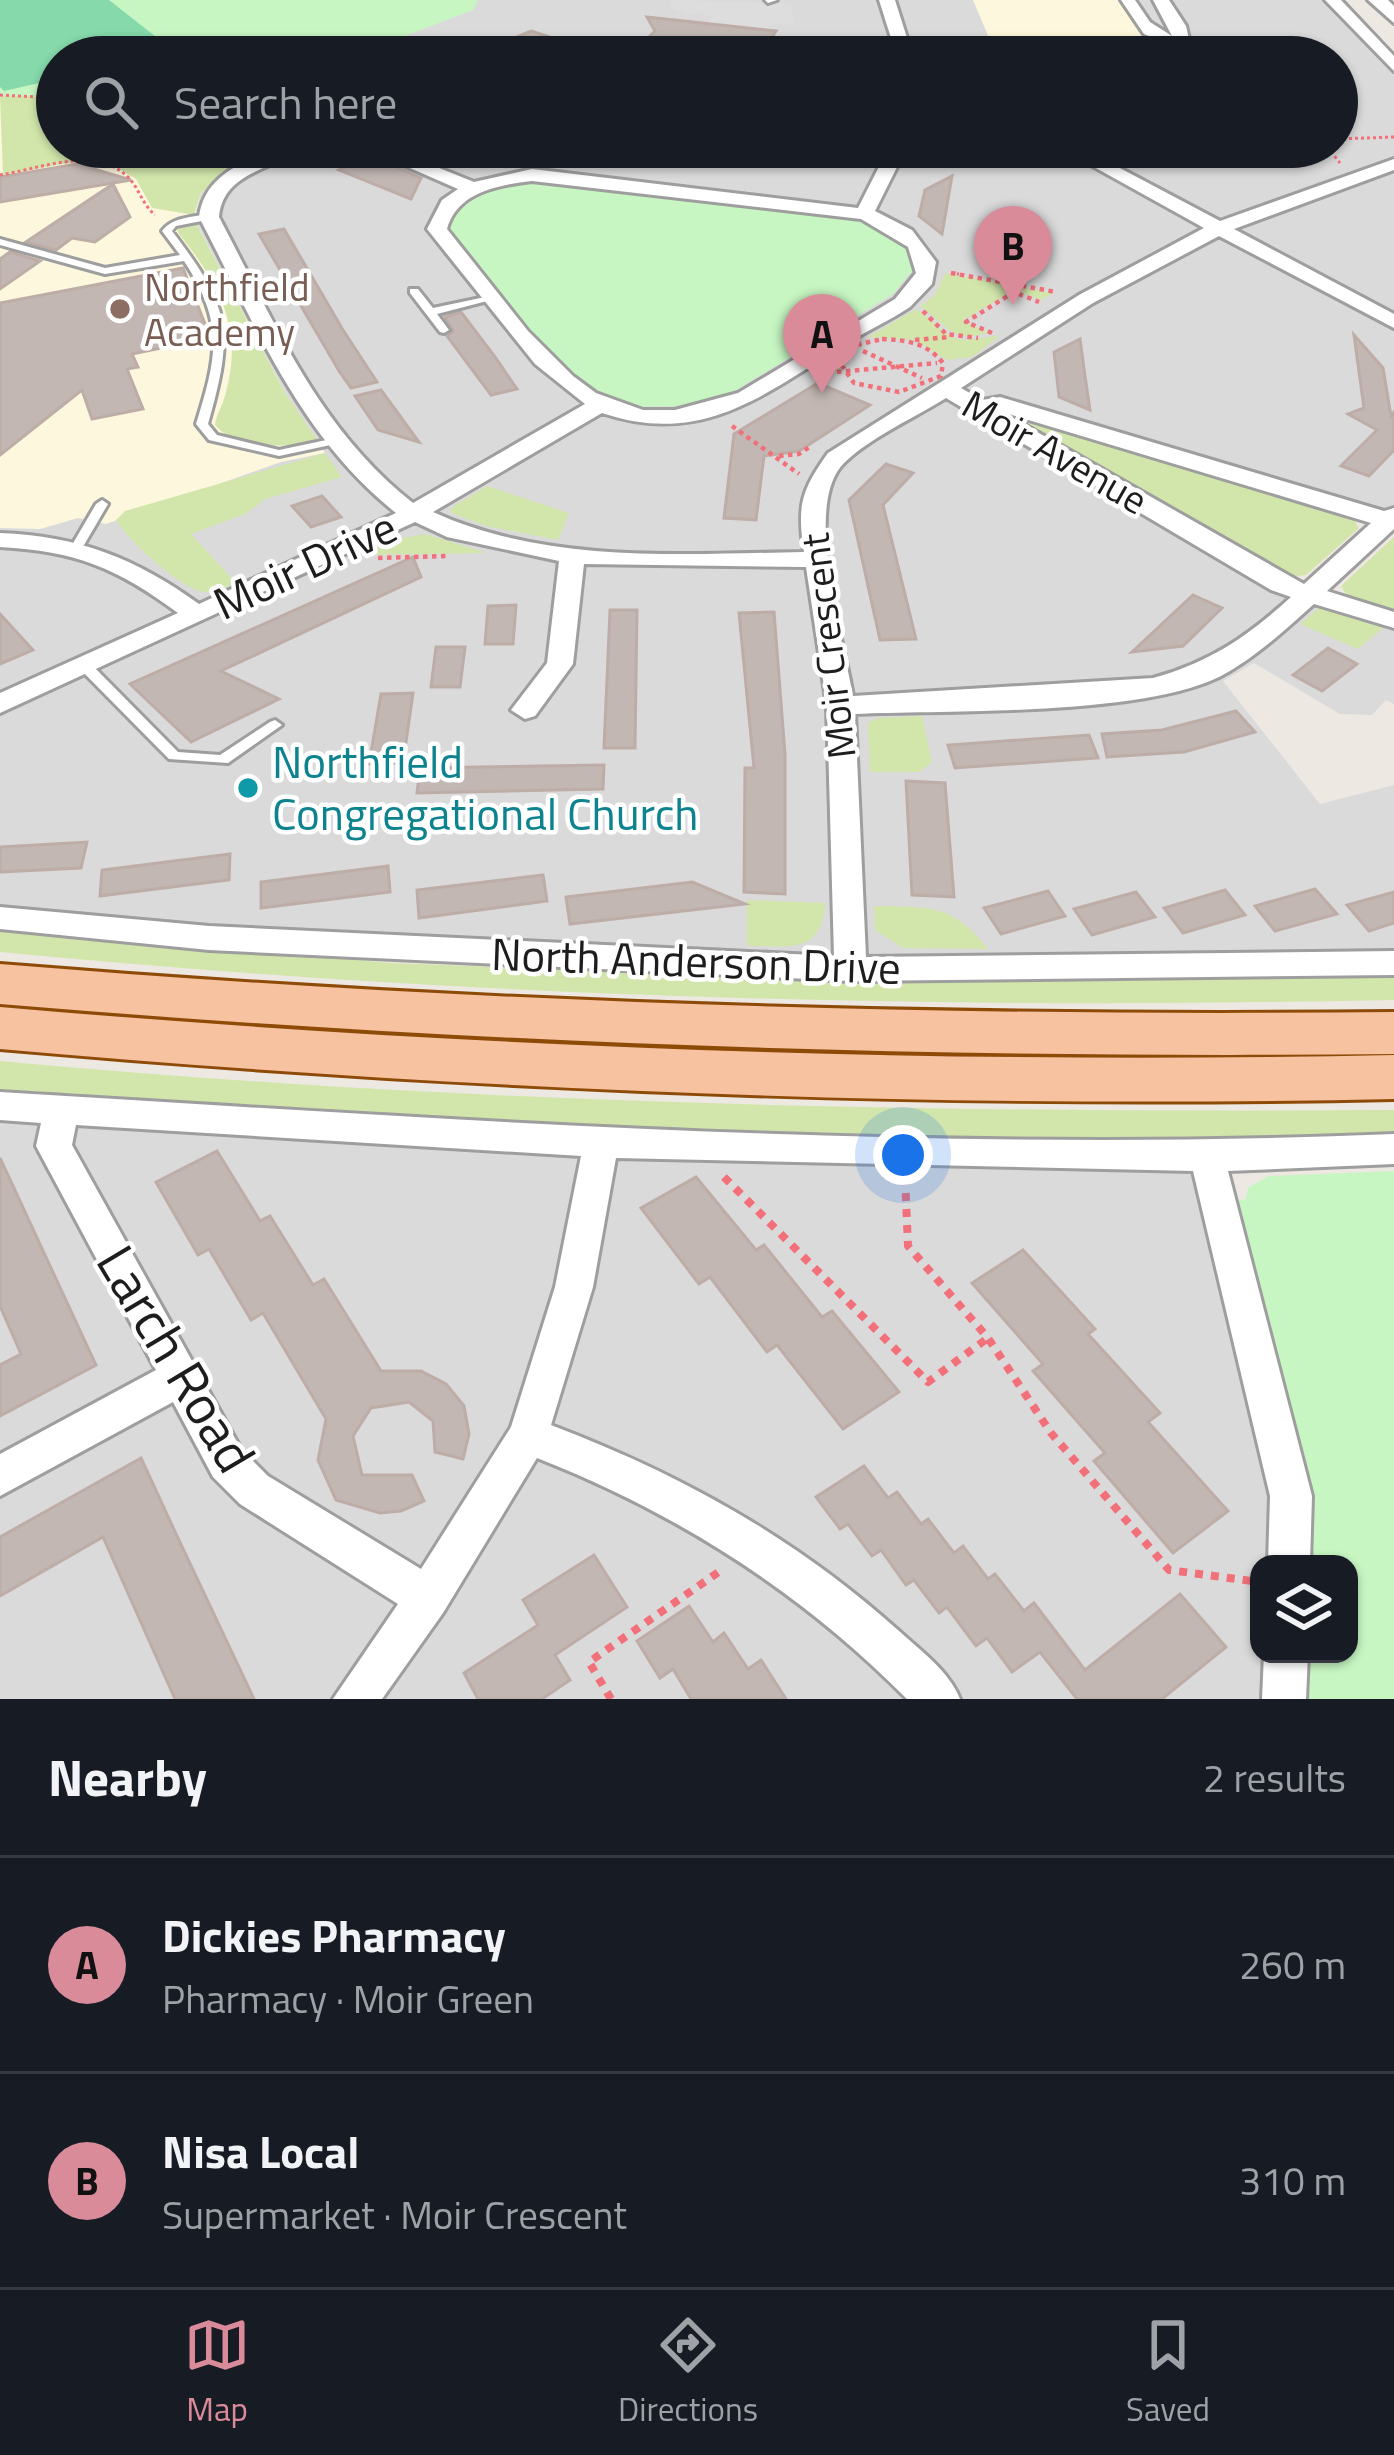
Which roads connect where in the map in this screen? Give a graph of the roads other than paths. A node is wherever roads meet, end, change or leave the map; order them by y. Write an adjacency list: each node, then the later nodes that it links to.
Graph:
1 (887, 0): 7 (street)
2 (1161, 0): 9 (street)
3 (1333, 0): 10 (street)
4 (1377, 0): 6 (street)
5 (1128, 1): 8 (street)
6 (1394, 17)
7 (898, 36)
8 (1156, 36)
9 (1178, 36)
10 (1394, 66)
11 (1394, 164): 19 (street, Moir Crescent)
12 (254, 168): 18 (street)
13 (422, 168): 16 (street)
14 (887, 168): 17 (street)
15 (1117, 168): 19 (street)
16 (474, 189): 17 (street); 23 (street)
17 (864, 214): 28 (street)
18 (209, 217): 21 (lane); 29 (street)
19 (1221, 227): 25 (street); 27 (street, Moir Crescent)
20 (0, 242): 21 (lane)
21 (188, 257): 29 (lane)
22 (414, 291): 24 (lane)
23 (490, 299): 24 (lane); 28 (street)
24 (430, 312): 26 (lane)
25 (1394, 322)
26 (444, 330)
27 (940, 378): 32 (street, Moir Avenue); 36 (street, Moir Crescent); 37 (street, Moir Avenue)
28 (600, 406): 31 (street, Moir Drive)
29 (336, 441): 31 (street)
30 (102, 504): 34 (lane)
31 (412, 515): 35 (street); 38 (street, Moir Drive)
32 (1392, 519): 37 (street)
33 (0, 539): 34 (street)
34 (78, 545): 38 (street)
35 (572, 555): 36 (street); 43 (street)
36 (816, 559): 42 (street, Moir Crescent)
37 (1306, 594): 39 (street, Moir Avenue); 42 (street)
38 (197, 615): 40 (street, Moir Drive)
39 (1394, 620)
40 (84, 665): 41 (street, Moir Drive); 44 (lane)
41 (0, 704)
42 (841, 706): 47 (street, Moir Crescent)
43 (525, 710)
44 (275, 725)
45 (0, 917): 47 (street, North Anderson Drive)
46 (1394, 963): 47 (street, North Anderson Drive)
47 (850, 969)
48 (0, 984): 50 (main road, North Anderson Drive)
49 (0, 1028): 51 (main road)
50 (1394, 1033)
51 (1394, 1076)
52 (0, 1106): 53 (street)
53 (62, 1107): 54 (street); 57 (street, Larch Road)
54 (601, 1143): 56 (street); 58 (street)
55 (1394, 1149): 56 (street)
56 (1207, 1156): 60 (street)
57 (181, 1377): 59 (street); 61 (street, Larch Road)
58 (528, 1435): 61 (street); 64 (street)
59 (0, 1476)
60 (1289, 1555)
61 (428, 1598): 63 (street)
62 (1286, 1663): 65 (street)
63 (355, 1699)
64 (938, 1699)
65 (1284, 1699)

